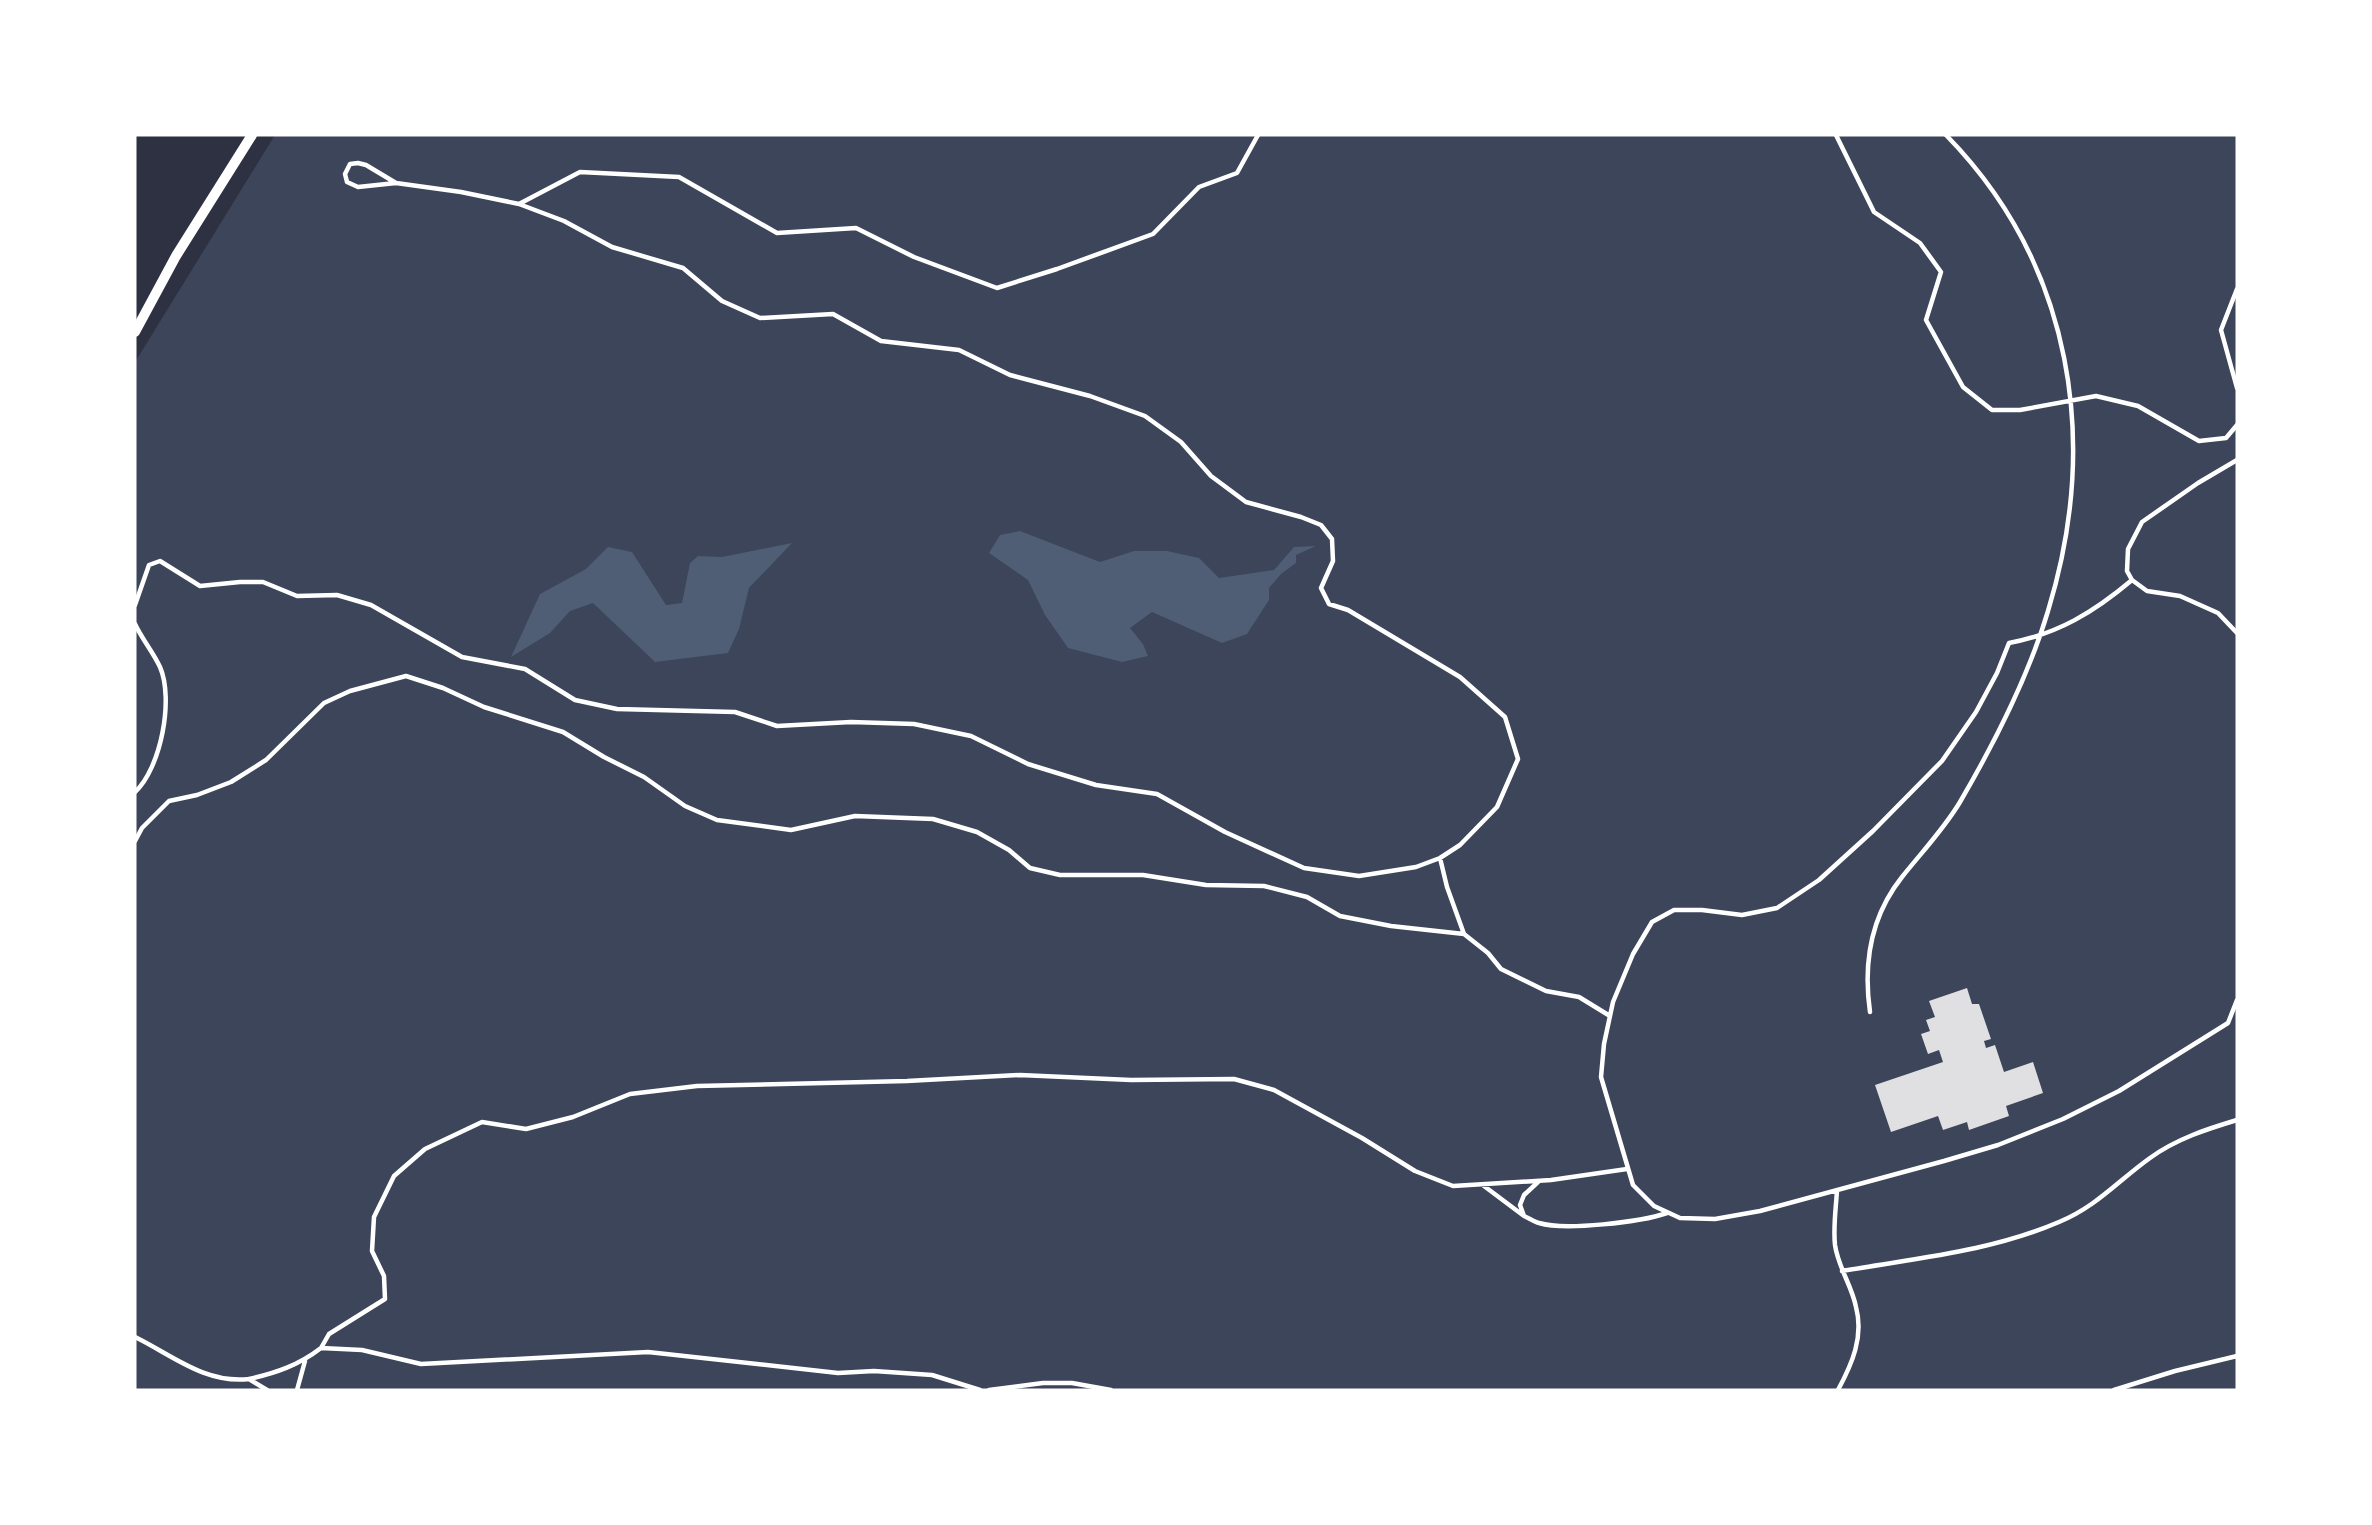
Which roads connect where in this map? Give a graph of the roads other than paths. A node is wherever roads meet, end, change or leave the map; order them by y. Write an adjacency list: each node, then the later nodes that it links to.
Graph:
1 (252, 135): 8 (street)
2 (1258, 135): 6 (lane)
3 (1836, 135): 10 (lane)
4 (1946, 135): 10 (lane)
5 (396, 183): 5 (lane); 6 (lane)
6 (519, 204): 20 (lane)
7 (2237, 289): 9 (lane)
8 (135, 332)
9 (2237, 388)
10 (2071, 401): 11 (lane); 17 (lane)
11 (2237, 425)
12 (2237, 460): 13 (lane)
13 (2132, 580): 16 (lane); 17 (lane)
14 (135, 605): 20 (lane)
15 (135, 624): 18 (lane)
16 (2237, 633)
17 (2038, 637): 23 (lane); 24 (lane)
18 (135, 792)
19 (135, 841): 21 (lane)
20 (1440, 858): 21 (lane)
21 (1464, 934): 24 (lane)
22 (2237, 1000): 29 (lane)
23 (1870, 1012)
24 (1610, 1016): 26 (lane)
25 (2237, 1120): 32 (lane)
26 (1627, 1170): 27 (lane); 30 (lane)
27 (1538, 1182): 28 (lane); 31 (lane)
28 (1483, 1185): 31 (lane); 34 (lane)
29 (1837, 1190): 30 (lane); 32 (lane)
30 (1668, 1213): 31 (lane)
31 (1524, 1216)
32 (1842, 1271): 43 (lane)
33 (135, 1337): 37 (lane)
34 (321, 1348): 36 (lane); 40 (lane)
35 (2237, 1356): 44 (lane)
36 (305, 1360): 37 (lane); 39 (lane)
37 (249, 1380): 38 (lane)
38 (267, 1390)
39 (297, 1390)
40 (980, 1390)
41 (989, 1390): 42 (lane)
42 (1111, 1390)
43 (1838, 1390)
44 (2114, 1390)

